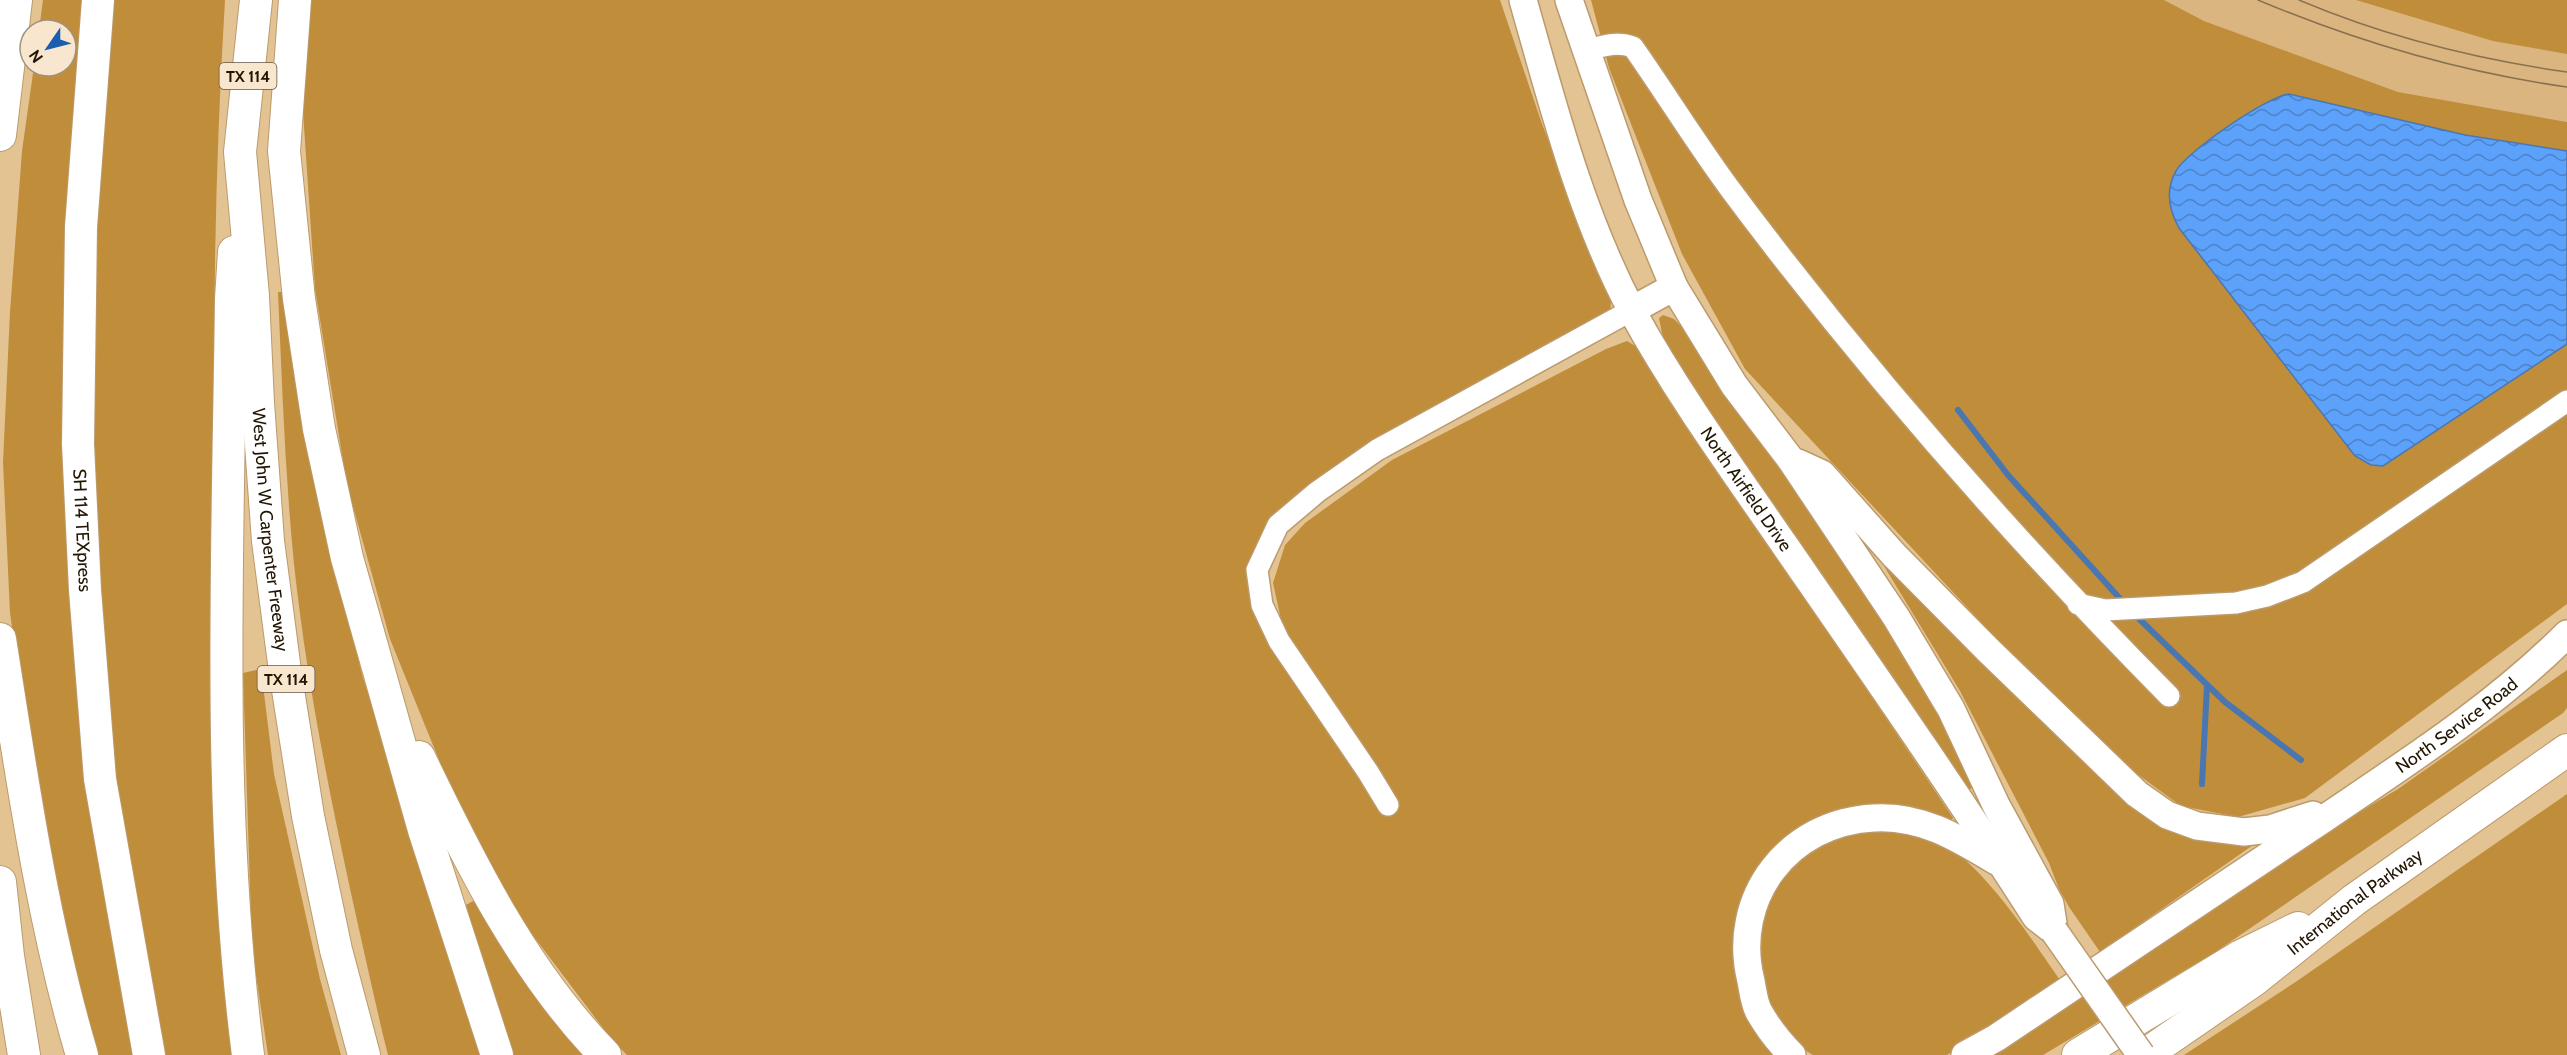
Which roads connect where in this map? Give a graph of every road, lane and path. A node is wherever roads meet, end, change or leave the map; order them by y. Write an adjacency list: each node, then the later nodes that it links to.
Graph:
1 (16, 0): 8 (highway)
2 (98, 0): 30 (highway, SH 114 TEXpress)
3 (256, 0): 9 (highway, West John W Carpenter Freeway / TX 114)
4 (295, 0): 17 (highway)
5 (1523, 0): 11 (main road, North Airfield Drive)
6 (1569, 0): 7 (main road, North Airfield Drive)
7 (1587, 50): 10 (main road, North Airfield Drive); 14 (lane)
8 (0, 135)
9 (240, 152): 31 (highway); 32 (highway, West John W Carpenter Freeway / TX 114)
10 (1674, 287): 11 (main road); 13 (main road, North Airfield Drive)
11 (1632, 310): 22 (lane); 24 (main road, North Airfield Drive)
12 (2567, 401): 14 (lane)
13 (1791, 460): 23 (main road); 27 (main road, North Airfield Drive)
14 (2078, 604): 18 (lane)
15 (2567, 634): 23 (main road, North Service Road)
16 (0, 639): 29 (highway)
17 (385, 686): 33 (highway); 34 (highway)
18 (2169, 696)
19 (2567, 731): 21 (highway)
20 (2567, 750): 21 (highway, International Parkway)
21 (2522, 783): 26 (highway, International Parkway)
22 (1388, 805)
23 (2340, 807): 36 (main road, North Service Road)
24 (2004, 867): 27 (main road, North Airfield Drive); 35 (main road)
25 (0, 882): 28 (highway)
26 (2354, 900): 37 (highway); 38 (highway, International Parkway)
27 (2054, 931): 38 (main road, North Airfield Drive, bridge)
28 (24, 1055)
29 (82, 1055)
30 (149, 1055)
31 (248, 1055)
32 (364, 1055)
33 (497, 1055)
34 (605, 1055)
35 (1792, 1055)
36 (1965, 1055)
37 (2078, 1055)
38 (2143, 1055)

